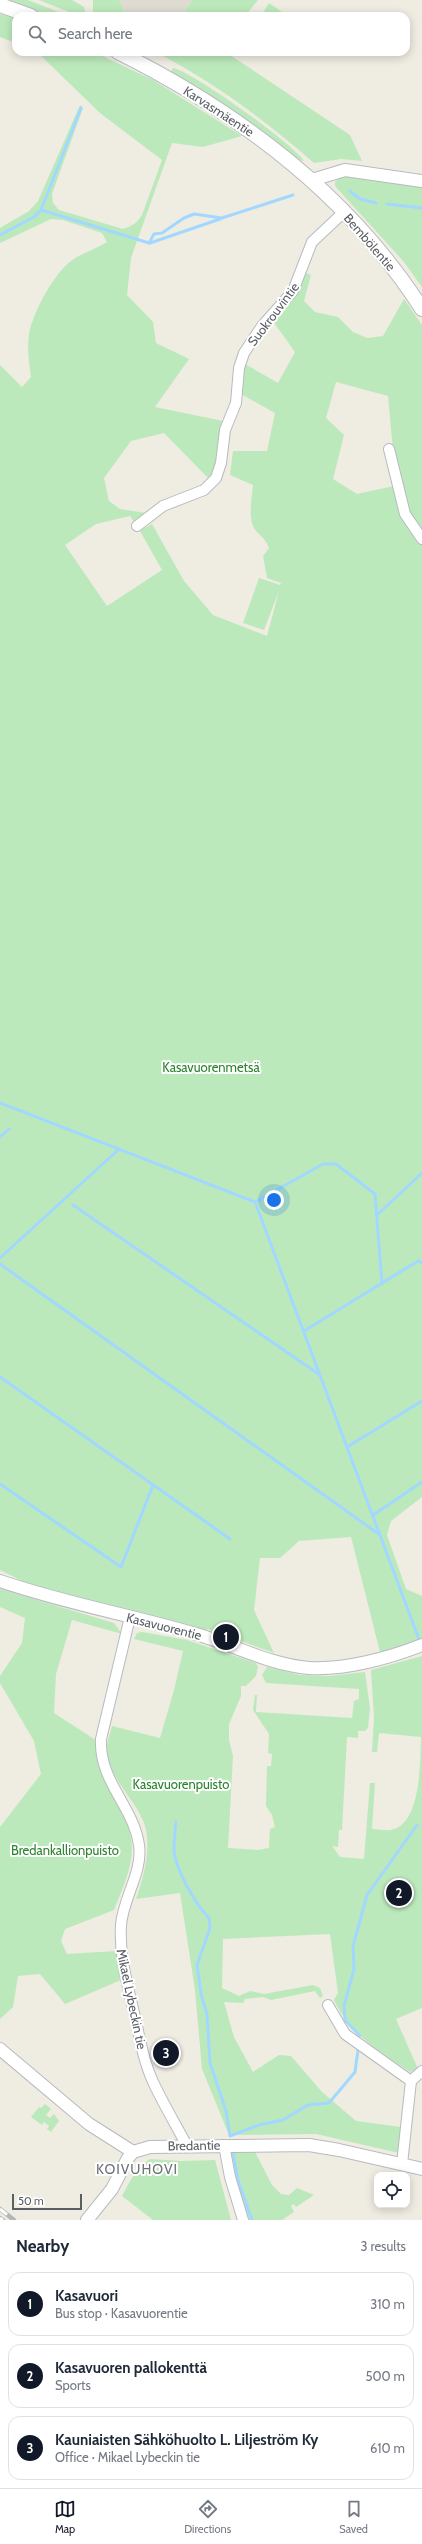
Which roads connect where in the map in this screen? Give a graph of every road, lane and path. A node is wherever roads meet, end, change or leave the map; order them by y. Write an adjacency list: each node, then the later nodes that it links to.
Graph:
1 (0, 5): 2 (main road)
2 (20, 12)
3 (126, 56): 4 (main road, Karvasmäentie)
4 (312, 180): 5 (street); 6 (main road, Bembölentie)
5 (422, 181)
6 (344, 212): 7 (main road, Bembölentie); 9 (street, Suokrouvintie)
7 (422, 309)
8 (389, 449): 10 (street)
9 (137, 526)
10 (422, 539)
11 (0, 1581): 12 (street, Kasavuorentie)
12 (130, 1618): 13 (street, Kasavuorentie); 19 (street, Mikael Lybeckin tie)
13 (422, 1645)
14 (328, 2005): 17 (street)
15 (0, 2049): 20 (street)
16 (422, 2071): 17 (street)
17 (411, 2081): 21 (street)
18 (224, 2145): 19 (street, Bredantie); 21 (street, Bredantie); 24 (street)
19 (187, 2146): 20 (street, Bredantie)
20 (133, 2152): 23 (street)
21 (402, 2164): 22 (street, Bredantie)
22 (422, 2169)
23 (87, 2220)
24 (243, 2220)

